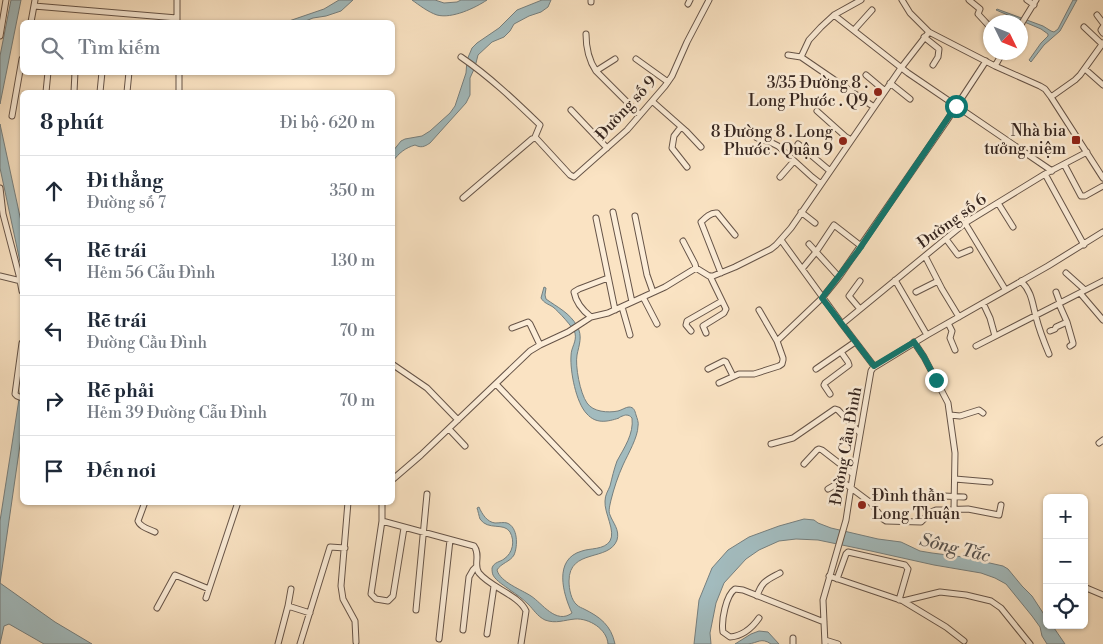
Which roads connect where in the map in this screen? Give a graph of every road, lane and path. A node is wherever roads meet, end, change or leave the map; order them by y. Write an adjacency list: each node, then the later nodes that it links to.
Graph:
1 (6, 0): 24 (street)
2 (177, 0): 16 (street)
3 (709, 0): 46 (street, Đường số 9)
4 (861, 0): 11 (street)
5 (902, 0): 21 (street)
6 (969, 0): 14 (street)
7 (1027, 0): 8 (street)
8 (1035, 2): 12 (street)
9 (35, 3): 15 (street); 16 (street)
10 (872, 10): 20 (street)
11 (834, 15): 20 (street); 28 (street)
12 (1027, 15)
13 (1097, 15): 17 (street)
14 (983, 19)
15 (31, 20)
16 (177, 20)
17 (1103, 23)
18 (1084, 27): 26 (street)
19 (1103, 27): 22 (street)
20 (854, 30): 36 (street)
21 (929, 32): 25 (street); 33 (street)
22 (1103, 33)
23 (586, 34): 39 (street)
24 (0, 36)
25 (924, 38): 34 (street); 36 (street)
26 (1103, 44): 37 (street)
27 (788, 55): 28 (street)
28 (801, 57): 59 (street)
29 (463, 59): 65 (street)
30 (636, 59): 46 (street)
31 (616, 60): 39 (street)
32 (998, 60): 35 (street)
33 (986, 61): 35 (street); 58 (street)
34 (934, 65)
35 (995, 66): 55 (street)
36 (901, 68): 47 (street); 58 (street)
37 (1084, 69): 48 (street); 55 (street)
38 (20, 70): 63 (street)
39 (596, 70): 62 (street)
40 (48, 75): 49 (street)
41 (75, 75): 50 (street)
42 (102, 75): 51 (street)
43 (129, 75): 52 (street)
44 (179, 75): 53 (street)
45 (866, 75): 54 (street)
46 (668, 82): 57 (street, Đường số 9)
47 (890, 83): 54 (street); 56 (street)
48 (1103, 85)
49 (46, 90)
50 (74, 90)
51 (100, 90)
52 (127, 90)
53 (179, 90)
54 (885, 91): 59 (street)
55 (1052, 97): 71 (street)
56 (910, 98)
57 (652, 102): 62 (street, Đường số 9); 64 (street)
58 (956, 106): 76 (street); 100 (street)
59 (874, 107): 67 (street)
60 (571, 110): 70 (street)
61 (817, 111): 67 (street)
62 (640, 115): 70 (street, Đường số 9)
63 (12, 116)
64 (681, 127): 69 (street); 74 (street)
65 (536, 138): 70 (street, Đường số 9); 83 (street)
66 (757, 138): 72 (street)
67 (851, 140): 75 (street)
68 (798, 144): 75 (street)
69 (701, 147)
70 (607, 148)
71 (1087, 152): 73 (street, Đường số 6); 79 (street)
72 (794, 161): 78 (street); 80 (street)
73 (1064, 164): 76 (street, Đường số 6); 81 (street)
74 (687, 166)
75 (830, 171): 80 (street)
76 (1052, 171): 77 (street, Đường số 6)
77 (1045, 174): 84 (street, Đường số 6); 99 (street)
78 (780, 177)
79 (1103, 178)
80 (821, 184): 86 (street)
81 (1103, 186)
82 (0, 188): 88 (street)
83 (463, 198)
84 (998, 203): 91 (street, Đường số 6); 92 (street)
85 (613, 212): 126 (street)
86 (801, 212): 90 (street); 97 (street)
87 (635, 216): 119 (street)
88 (2, 217): 113 (street)
89 (596, 218): 111 (street)
90 (815, 223)
91 (965, 223): 95 (street, Đường số 6); 118 (street)
92 (1013, 227)
93 (1103, 232): 99 (street, Đường Cầu Đình)
94 (735, 235): 106 (street)
95 (946, 239): 101 (street); 103 (street, Đường số 6)
96 (683, 240): 104 (street)
97 (781, 240): 105 (street); 106 (street)
98 (809, 244): 102 (street)
99 (1084, 245): 116 (street, Đường Cầu Đình)
100 (861, 246): 102 (street); 110 (street)
101 (970, 250)
102 (816, 252): 105 (street); 110 (street)
103 (925, 256): 112 (street, Đường số 6); 115 (street)
104 (696, 268): 109 (street); 119 (street)
105 (802, 269): 124 (street)
106 (721, 272): 109 (street)
107 (1066, 273): 122 (street)
108 (0, 276): 113 (street)
109 (710, 276): 125 (street)
110 (839, 277): 124 (street)
111 (608, 278): 131 (street); 135 (street)
112 (895, 280): 130 (street, Đường số 6); 146 (street)
113 (20, 281)
114 (860, 281): 130 (street)
115 (938, 281): 120 (street); 133 (street)
116 (1021, 281): 118 (street, Đường Cầu Đình); 134 (street)
117 (1103, 281): 122 (street)
118 (1005, 290): 127 (street, Đường Cầu Đình)
119 (654, 292): 123 (street)
120 (916, 292)
121 (1056, 292): 128 (street)
122 (1083, 292): 128 (street); 136 (street)
123 (643, 297): 126 (street); 139 (street)
124 (822, 298): 140 (street); 148 (street)
125 (722, 301): 142 (street); 144 (street)
126 (632, 302): 129 (street)
127 (983, 303): 133 (street, Đường Cầu Đình); 147 (street)
128 (1060, 303): 134 (street); 137 (street)
129 (622, 306): 131 (street); 145 (street)
130 (860, 309): 140 (street, Đường số 6)
131 (615, 310): 135 (street)
132 (759, 310): 148 (street)
133 (958, 316): 138 (street, Đường Cầu Đình)
134 (1035, 316): 147 (street); 156 (street)
135 (589, 318): 151 (street)
136 (1103, 320)
137 (1067, 322): 143 (street); 153 (street)
138 (948, 323): 146 (street, Đường Cầu Đình); 154 (street)
139 (658, 324)
140 (842, 324): 149 (street)
141 (512, 328): 151 (street)
142 (690, 331)
143 (1050, 331)
144 (706, 333)
145 (630, 335)
146 (927, 335): 150 (street, Đường Cầu Đình)
147 (995, 336): 152 (street)
148 (777, 341): 162 (street)
149 (855, 342): 155 (street); 159 (street)
150 (914, 342): 159 (street, Đường Cầu Đình); 168 (street)
151 (540, 345): 164 (street)
152 (976, 346)
153 (1070, 346)
154 (955, 350)
155 (841, 352): 161 (street); 165 (street)
156 (1048, 354)
157 (20, 360): 166 (street)
158 (395, 366): 169 (street)
159 (874, 366): 171 (street, Đường Cầu Đình)
160 (708, 369): 162 (street)
161 (816, 369)
162 (733, 376): 163 (street)
163 (719, 383)
164 (496, 384): 169 (street); 181 (street)
165 (830, 394)
166 (20, 396)
167 (983, 413): 168 (street)
168 (950, 415): 177 (street)
169 (458, 420): 170 (street)
170 (449, 429): 173 (street); 176 (street)
171 (860, 433): 172 (street); 175 (street, Đường Cầu Đình)
172 (771, 444)
173 (465, 446)
174 (804, 464): 175 (street)
175 (853, 474): 179 (street, Đường Cầu Đình)
176 (395, 477)
177 (955, 479): 178 (street); 185 (street)
178 (990, 482)
179 (851, 487): 180 (street); 191 (street); 200 (street, Đường Cầu Đình)
180 (828, 489)
181 (599, 492)
182 (426, 494): 195 (street)
183 (929, 496): 185 (street)
184 (964, 497): 185 (street)
185 (955, 498): 191 (street)
186 (144, 505): 194 (street)
187 (237, 505): 203 (street)
188 (348, 505): 197 (street)
189 (382, 505): 192 (street)
190 (1001, 505): 191 (street)
191 (954, 509)
192 (382, 521): 193 (street); 193 (street)
193 (404, 528): 195 (street)
194 (155, 532)
195 (423, 533): 196 (street); 212 (street)
196 (450, 540): 198 (street); 218 (street)
197 (345, 548): 213 (street); 220 (street)
198 (476, 567): 202 (street); 216 (street)
199 (780, 574): 207 (street)
200 (829, 576): 201 (street); 215 (street, Đường Cầu Đình)
201 (837, 579): 209 (street); 209 (street)
202 (494, 586): 217 (street); 224 (street)
203 (209, 589): 208 (street); 211 (street)
204 (290, 589): 210 (street)
205 (1088, 589): 206 (street)
206 (1103, 595)
207 (757, 596): 214 (street); 215 (street)
208 (206, 598)
209 (901, 600): 219 (street); 226 (street)
210 (288, 606): 213 (street); 222 (street)
211 (157, 608)
212 (416, 610)
213 (310, 614): 223 (street)
214 (759, 618)
215 (824, 622): 221 (street, Đường Cầu Đình)
216 (463, 630)
217 (487, 634)
218 (439, 639)
219 (964, 641)
220 (356, 642)
221 (825, 642): 225 (street)
222 (278, 644)
223 (300, 644)
224 (521, 644)
225 (838, 644)
226 (1030, 644)

